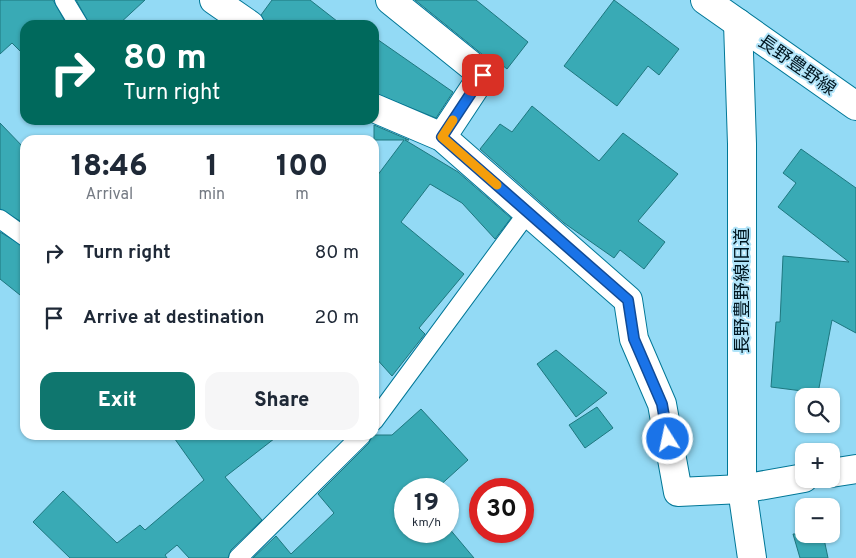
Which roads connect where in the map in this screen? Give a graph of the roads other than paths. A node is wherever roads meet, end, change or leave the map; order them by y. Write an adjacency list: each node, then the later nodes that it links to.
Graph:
1 (64, 0): 6 (lane)
2 (214, 0): 7 (street)
3 (390, 0): 10 (street)
4 (705, 0): 5 (street, 長野豊野線)
5 (738, 12): 8 (street, 長野豊野線); 19 (street, 長野豊野線旧道)
6 (76, 20)
7 (243, 20)
8 (856, 106)
9 (379, 110): 10 (street)
10 (442, 137): 11 (street)
11 (528, 212): 14 (lane); 19 (street)
12 (0, 219): 13 (lane)
13 (20, 233)
14 (379, 414)
15 (357, 440): 20 (lane)
16 (856, 468): 17 (street)
17 (840, 471)
18 (795, 480): 19 (street)
19 (742, 489): 21 (street, 長野豊野線旧道)
20 (238, 558)
21 (752, 558)

